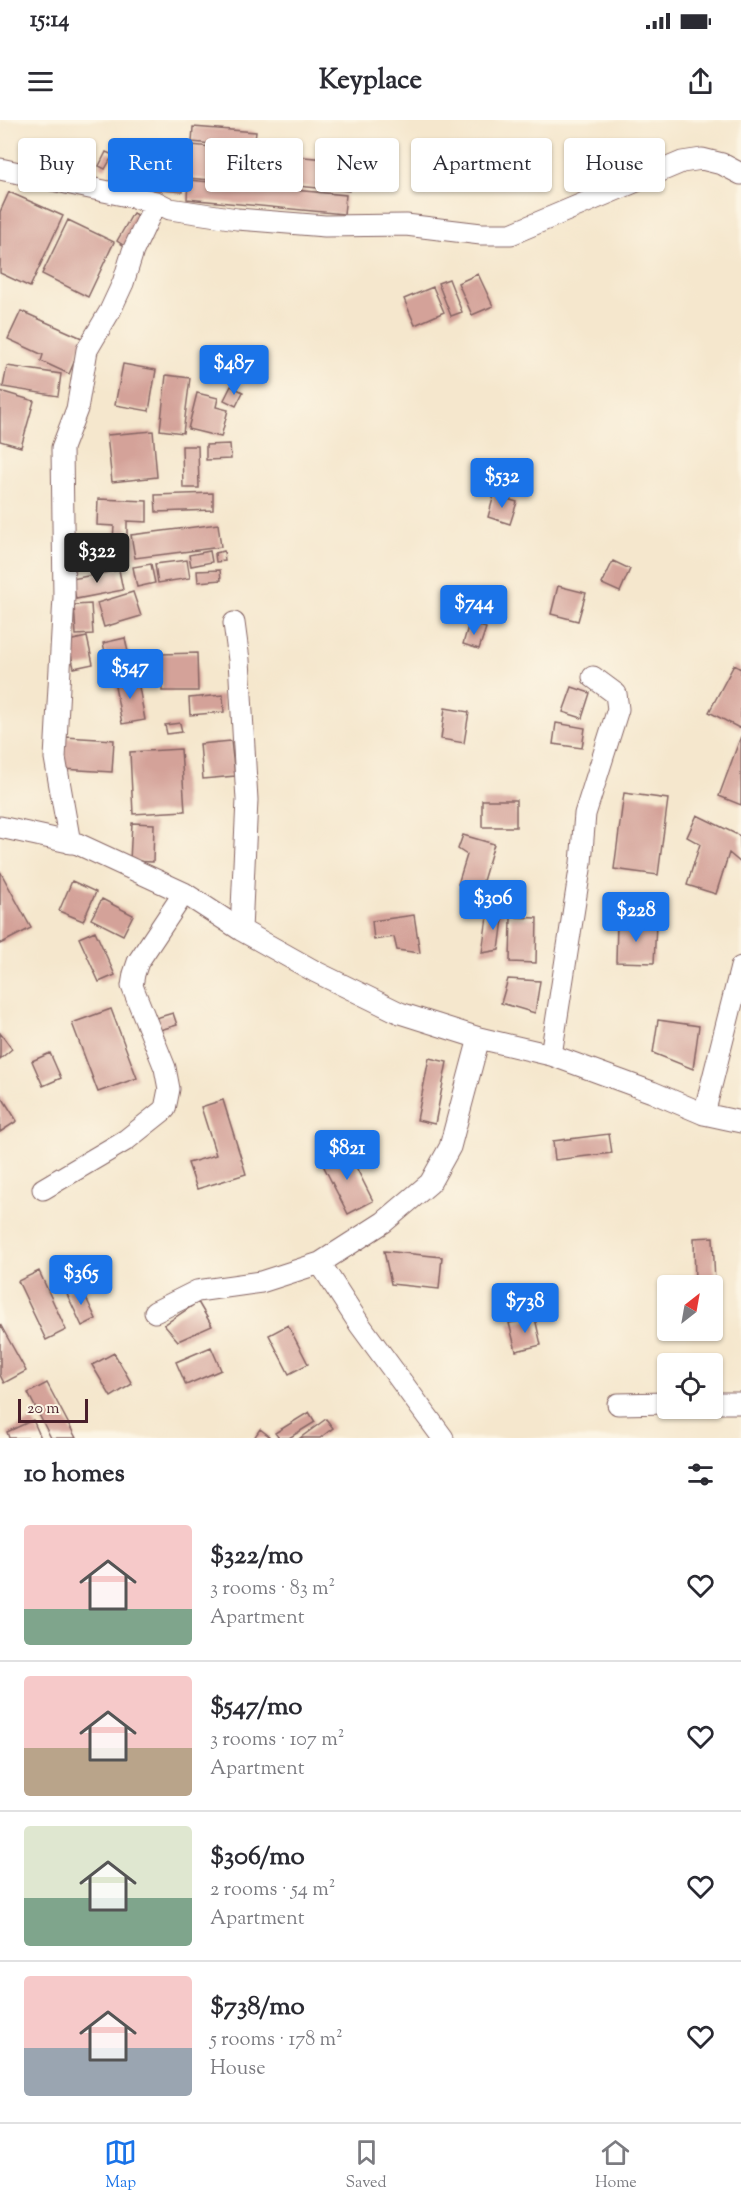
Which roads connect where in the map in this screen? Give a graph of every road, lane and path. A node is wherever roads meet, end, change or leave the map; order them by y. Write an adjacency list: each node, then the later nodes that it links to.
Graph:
1 (0, 169): 3 (street)
2 (741, 174): 3 (street)
3 (156, 202): 7 (street)
4 (234, 623): 9 (street)
5 (593, 677): 12 (street)
6 (0, 827): 7 (street)
7 (70, 843): 8 (street)
8 (184, 893): 9 (street); 15 (street)
9 (240, 930): 11 (street)
10 (741, 967): 13 (street)
11 (478, 1038): 12 (street); 16 (street)
12 (551, 1055): 13 (street)
13 (704, 1114): 14 (street)
14 (741, 1122)
15 (43, 1189)
16 (320, 1263): 17 (street); 22 (street)
17 (155, 1312)
18 (741, 1402): 20 (street)
19 (657, 1403): 21 (street)
20 (723, 1403)
21 (618, 1404)
22 (443, 1438)

